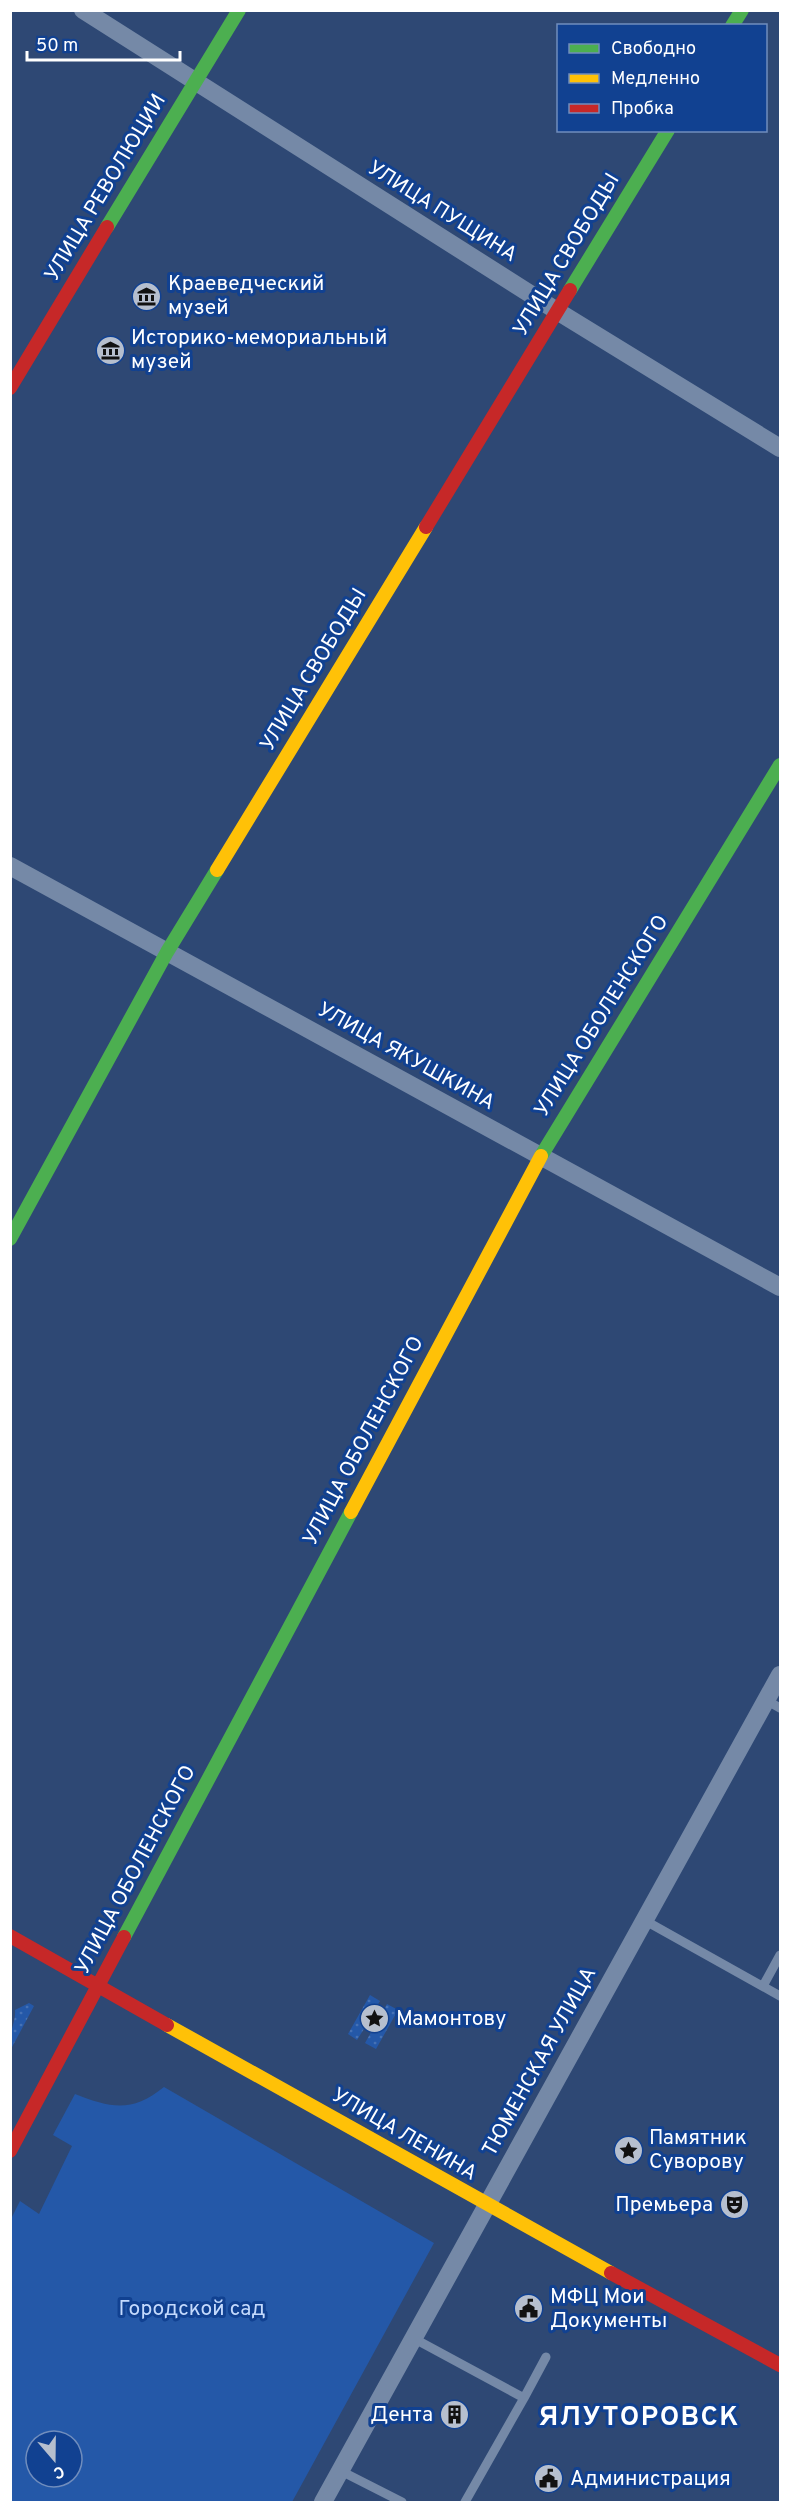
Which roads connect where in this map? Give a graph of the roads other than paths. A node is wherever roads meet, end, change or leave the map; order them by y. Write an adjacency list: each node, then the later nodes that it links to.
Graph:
1 (83, 10): 5 (street, УЛИЦА ПУЩИНА)
2 (238, 10): 5 (street, УЛИЦА РЕВОЛЮЦИИ)
3 (742, 10): 4 (street)
4 (733, 24)
5 (194, 83): 7 (street, УЛИЦА ПУЩИНА); 8 (street, УЛИЦА РЕВОЛЮЦИИ)
6 (667, 132): 7 (street, УЛИЦА СВОБОДЫ)
7 (557, 311): 9 (street, УЛИЦА ПУЩИНА); 12 (street, УЛИЦА СВОБОДЫ)
8 (10, 388)
9 (780, 448)
10 (780, 765): 13 (street, УЛИЦА ОБОЛЕНСКОГО)
11 (10, 866): 12 (street, УЛИЦА ЯКУШКИНА)
12 (167, 952): 13 (street, УЛИЦА ЯКУШКИНА); 14 (street, УЛИЦА СВОБОДЫ)
13 (541, 1156): 15 (street, УЛИЦА ЯКУШКИНА); 21 (street, УЛИЦА ОБОЛЕНСКОГО)
14 (10, 1239)
15 (780, 1287)
16 (780, 1675): 17 (street, ТЮМЕНСКАЯ УЛИЦА)
17 (773, 1704): 18 (street, ТЮМЕНСКАЯ УЛИЦА)
18 (645, 1920): 22 (lane); 25 (street, ТЮМЕНСКАЯ УЛИЦА)
19 (10, 1936): 21 (street, УЛИЦА ЛЕНИНА)
20 (780, 1955): 22 (lane)
21 (98, 1985): 24 (street, УЛИЦА ОБОЛЕНСКОГО); 25 (street, УЛИЦА ЛЕНИНА)
22 (763, 1986): 23 (lane)
23 (780, 1996)
24 (10, 2151)
25 (486, 2205): 26 (street, ТЮМЕНСКАЯ УЛИЦА); 28 (street, УЛИЦА ЛЕНИНА)
26 (413, 2338): 29 (lane); 30 (street, ТЮМЕНСКАЯ УЛИЦА)
27 (546, 2357): 29 (lane)
28 (780, 2365)
29 (524, 2398): 33 (lane)
30 (341, 2470): 31 (street, ТЮМЕНСКАЯ УЛИЦА); 32 (lane)
31 (323, 2502)
32 (402, 2502)
33 (465, 2502)

